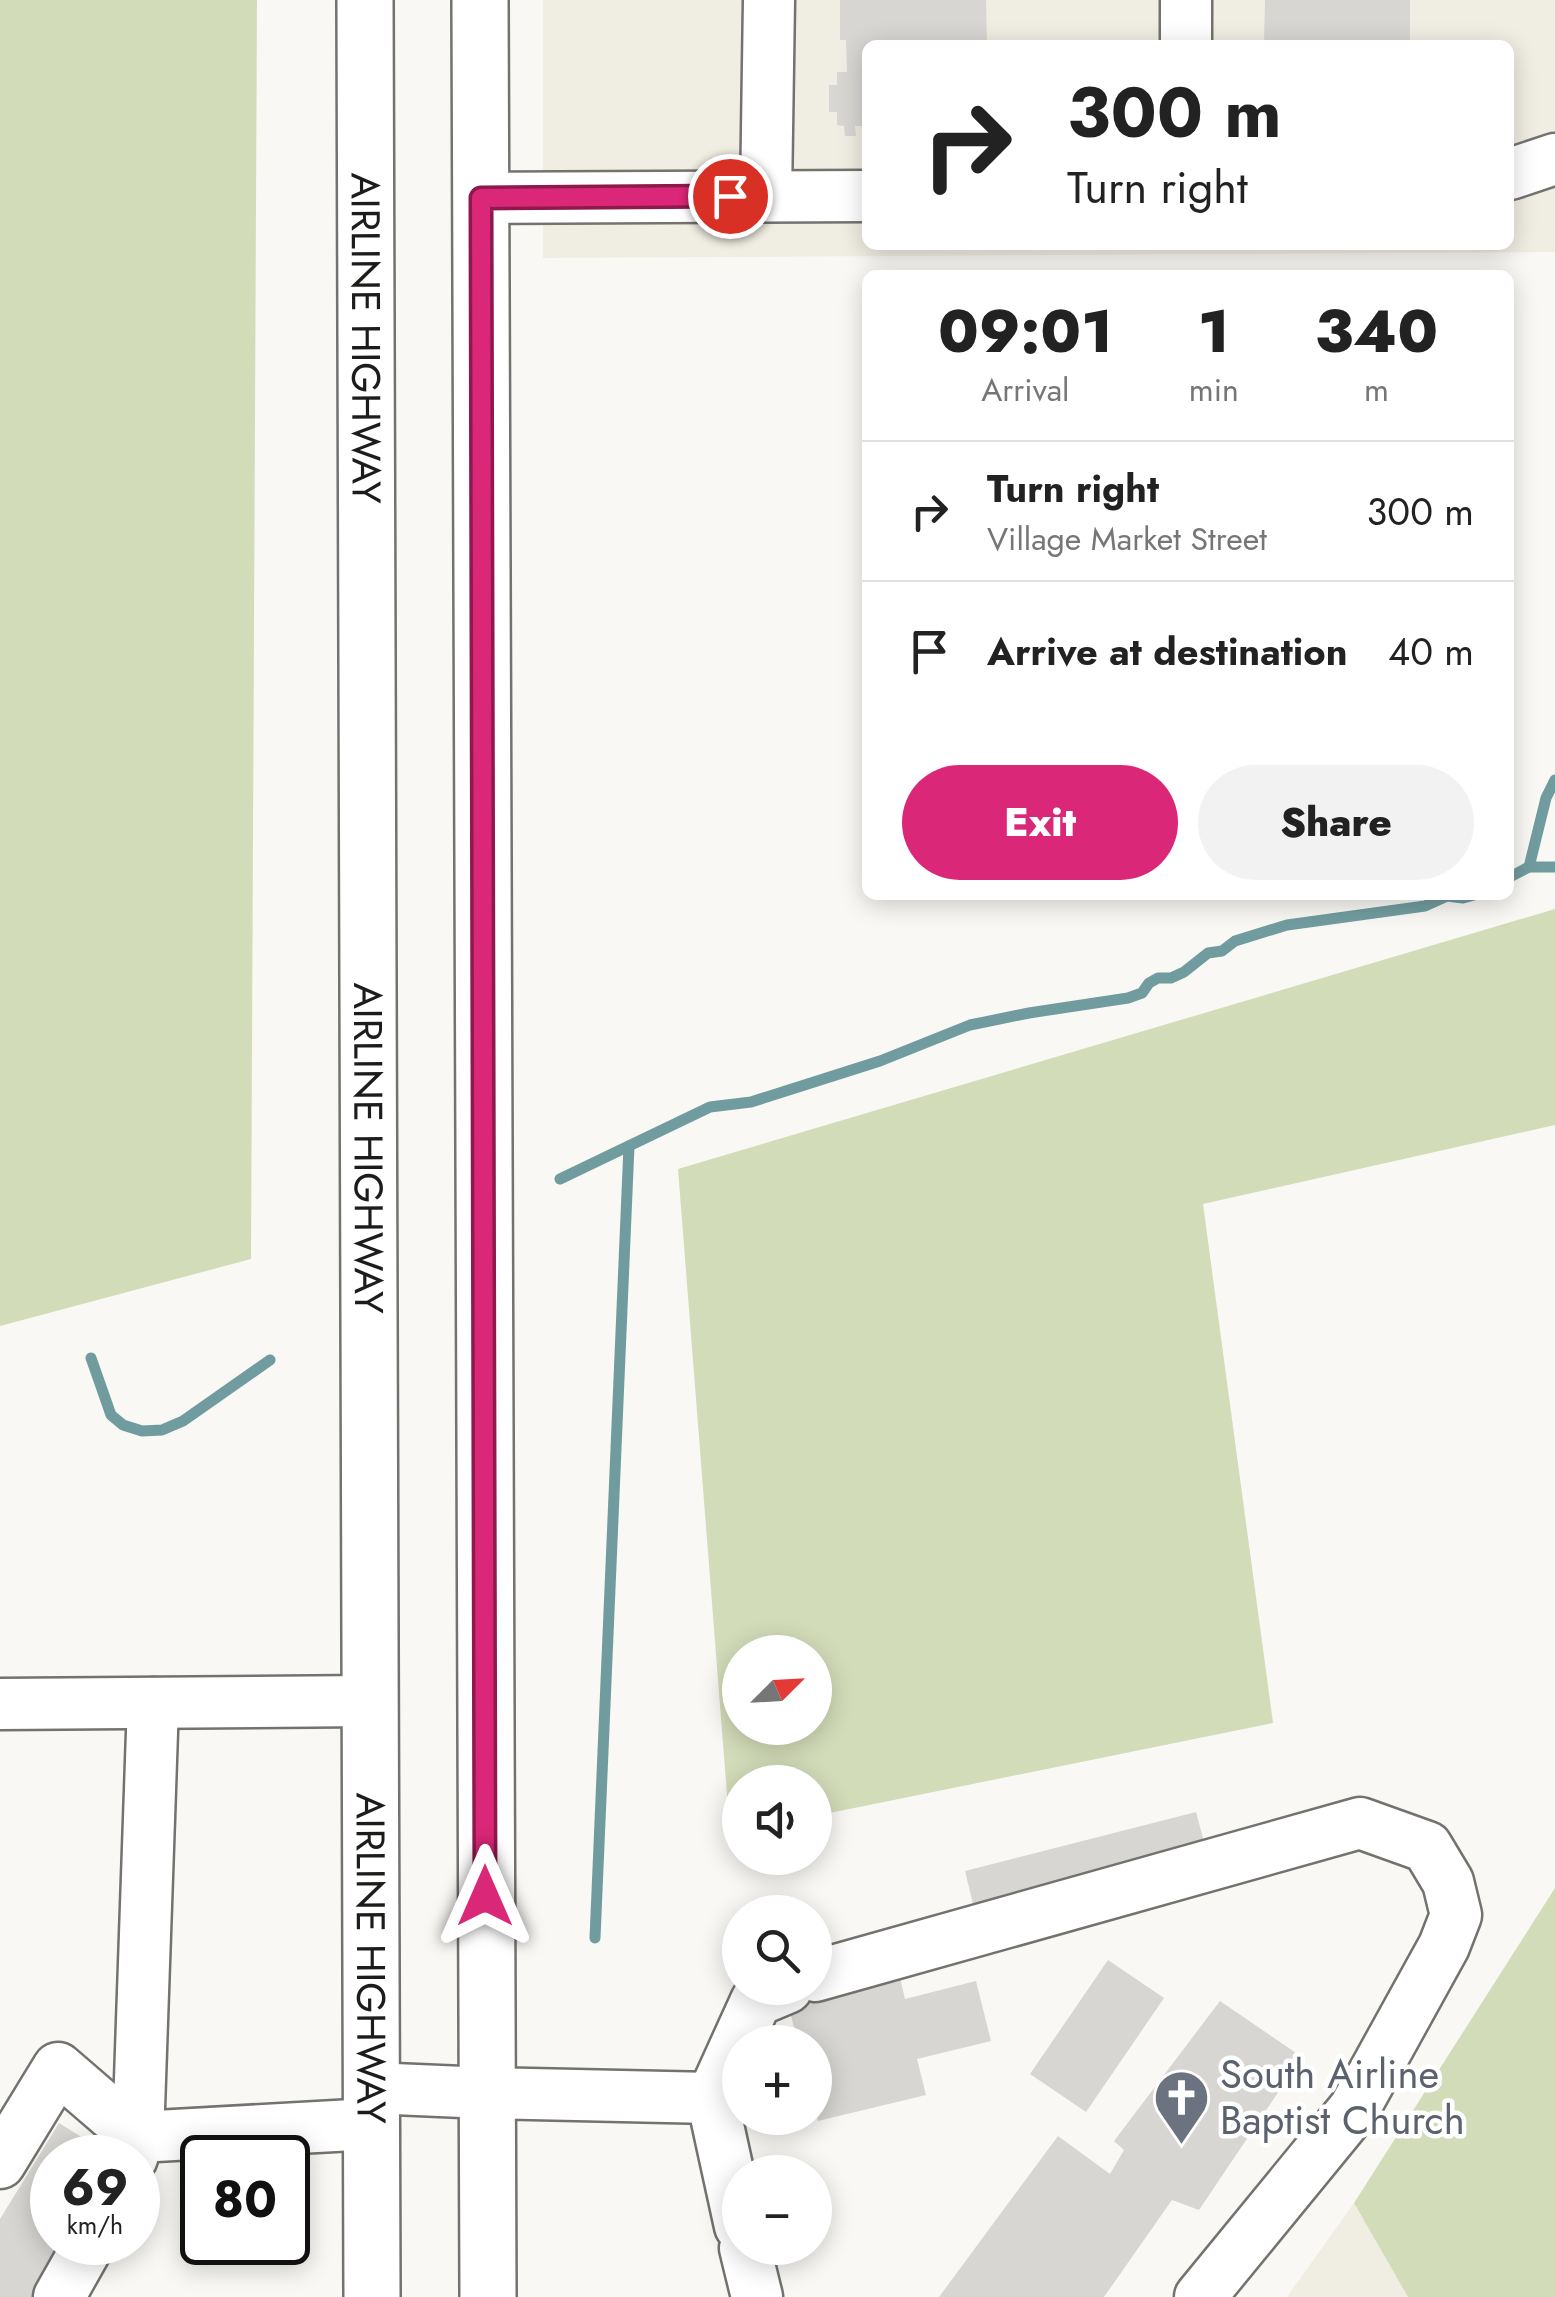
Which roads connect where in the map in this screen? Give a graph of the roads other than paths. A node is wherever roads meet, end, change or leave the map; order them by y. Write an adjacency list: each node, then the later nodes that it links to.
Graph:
1 (365, 0): 11 (highway, AIRLINE HIGHWAY)
2 (480, 0): 10 (highway)
3 (769, 0): 8 (street)
4 (1186, 0): 5 (street)
5 (1186, 40)
6 (1555, 159): 7 (street)
7 (1514, 173)
8 (766, 195): 9 (street); 10 (street)
9 (862, 196)
10 (481, 198): 16 (highway)
11 (370, 1701): 12 (street); 18 (highway, AIRLINE HIGHWAY)
12 (153, 1703): 13 (street); 20 (street)
13 (0, 1704)
14 (832, 1971): 30 (street)
15 (754, 2005): 17 (street)
16 (486, 2094): 17 (street); 18 (street); 28 (highway)
17 (712, 2098): 22 (street)
18 (371, 2106): 21 (street); 27 (highway, AIRLINE HIGHWAY)
19 (123, 2135): 23 (street)
20 (135, 2135)
21 (160, 2143)
22 (724, 2155)
23 (0, 2163)
24 (77, 2265): 26 (street)
25 (749, 2265): 29 (street)
26 (59, 2297)
27 (372, 2297)
28 (488, 2297)
29 (757, 2297)
30 (1200, 2297)

